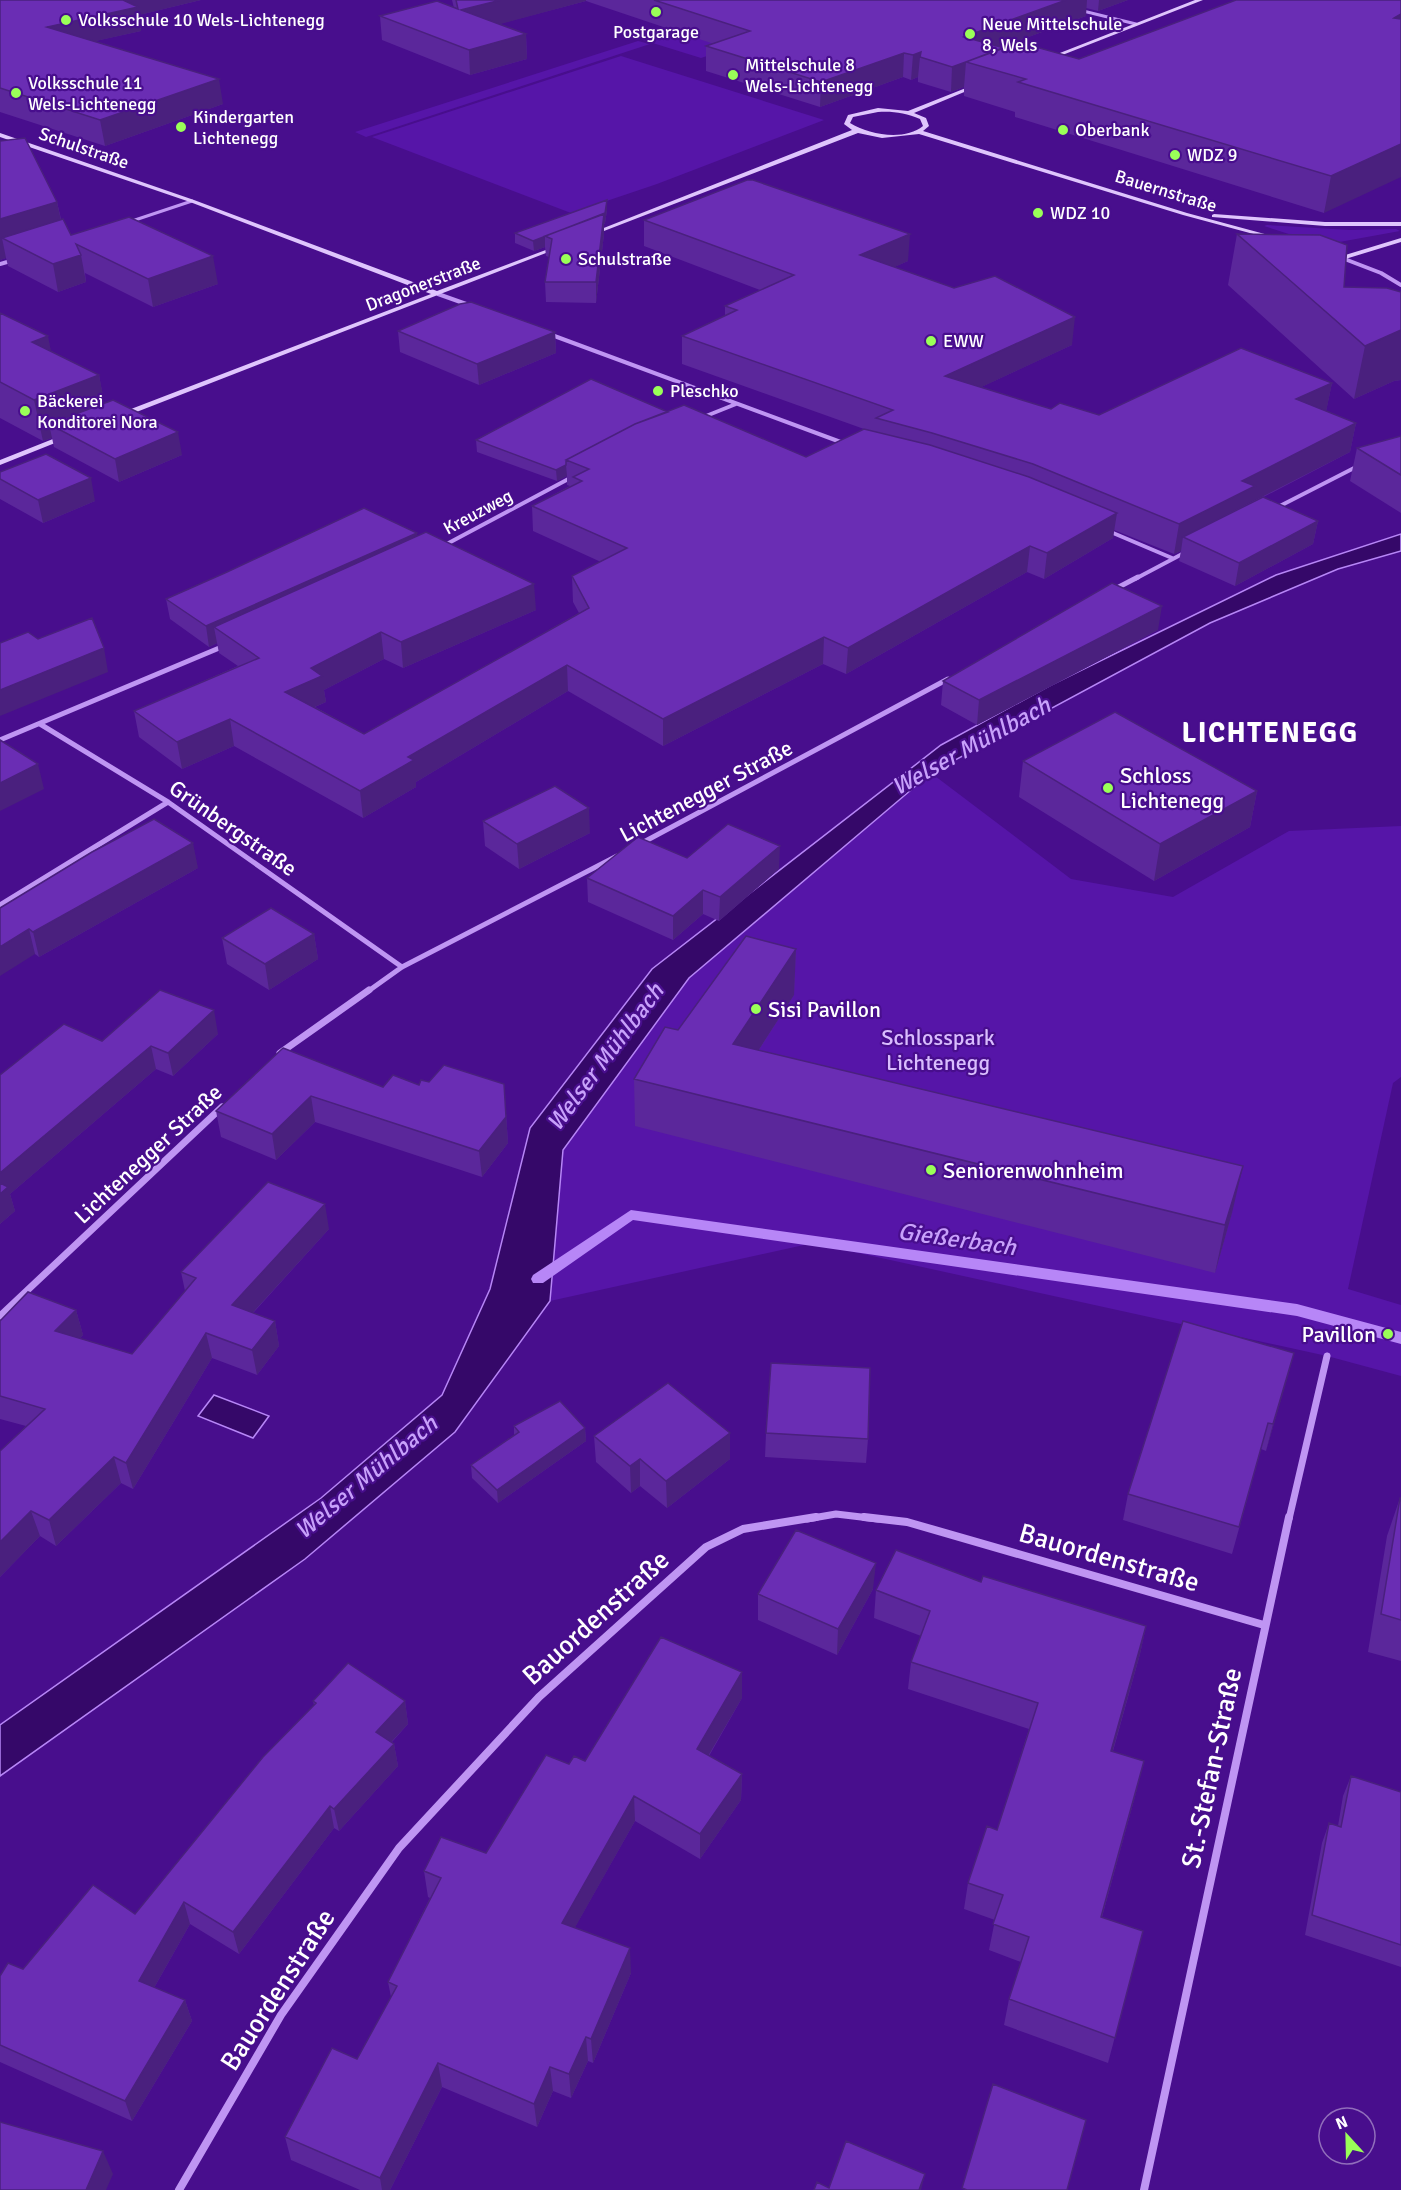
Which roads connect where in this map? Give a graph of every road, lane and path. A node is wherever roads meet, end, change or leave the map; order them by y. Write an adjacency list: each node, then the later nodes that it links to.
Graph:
1 (1200, 0): 3 (main road)
2 (1071, 8): 3 (street)
3 (1136, 24): 4 (main road)
4 (1036, 63)
5 (981, 84): 6 (main road)
6 (910, 112): 7 (main road); 8 (main road)
7 (856, 131): 8 (main road); 16 (main road)
8 (919, 132): 13 (main road, Bauernstraße)
9 (0, 135): 10 (main road, Schulstraße)
10 (38, 147): 11 (street); 12 (main road, Schulstraße)
11 (28, 150)
12 (192, 201): 14 (street); 25 (main road, Schulstraße)
13 (1185, 214): 15 (main road); 19 (main road, Bauernstraße)
14 (124, 223)
15 (1401, 224)
16 (583, 237)
17 (1401, 240): 22 (main road)
18 (573, 241): 25 (main road, Dragonerstraße)
19 (1285, 241)
20 (1326, 253): 22 (main road)
21 (22, 257): 23 (street)
22 (1342, 258): 24 (street)
23 (0, 264)
24 (1401, 285)
25 (438, 294): 26 (street, Schulstraße); 29 (main road, Dragonerstraße)
26 (478, 309)
27 (542, 332): 28 (street)
28 (736, 404): 30 (street); 32 (street)
29 (111, 420)
30 (695, 420)
31 (78, 433): 33 (main road)
32 (856, 447)
33 (0, 463)
34 (1361, 464): 36 (street)
35 (582, 472): 38 (street, Kreuzweg)
36 (1274, 509)
37 (1100, 527): 40 (street)
38 (438, 549)
39 (1192, 549): 40 (street)
40 (1172, 558): 41 (street)
41 (1103, 595)
42 (236, 641): 44 (street)
43 (954, 676): 47 (street, Lichtenegger Straße)
44 (40, 724): 45 (street); 46 (street, Grünbergstraße)
45 (0, 740)
46 (168, 802): 49 (street); 50 (street, Grünbergstraße)
47 (637, 846)
48 (626, 851): 50 (street, Lichtenegger Straße)
49 (0, 905)
50 (402, 967): 51 (street, Lichtenegger Straße)
51 (278, 1054)
52 (227, 1102): 53 (street, Lichtenegger Straße)
53 (0, 1316)
54 (1327, 1356): 55 (street, St.-Stefan-Straße)
55 (1264, 1625): 56 (street, Bauordenstraße); 57 (street, St.-Stefan-Straße)
56 (179, 2190)
57 (1144, 2190)

